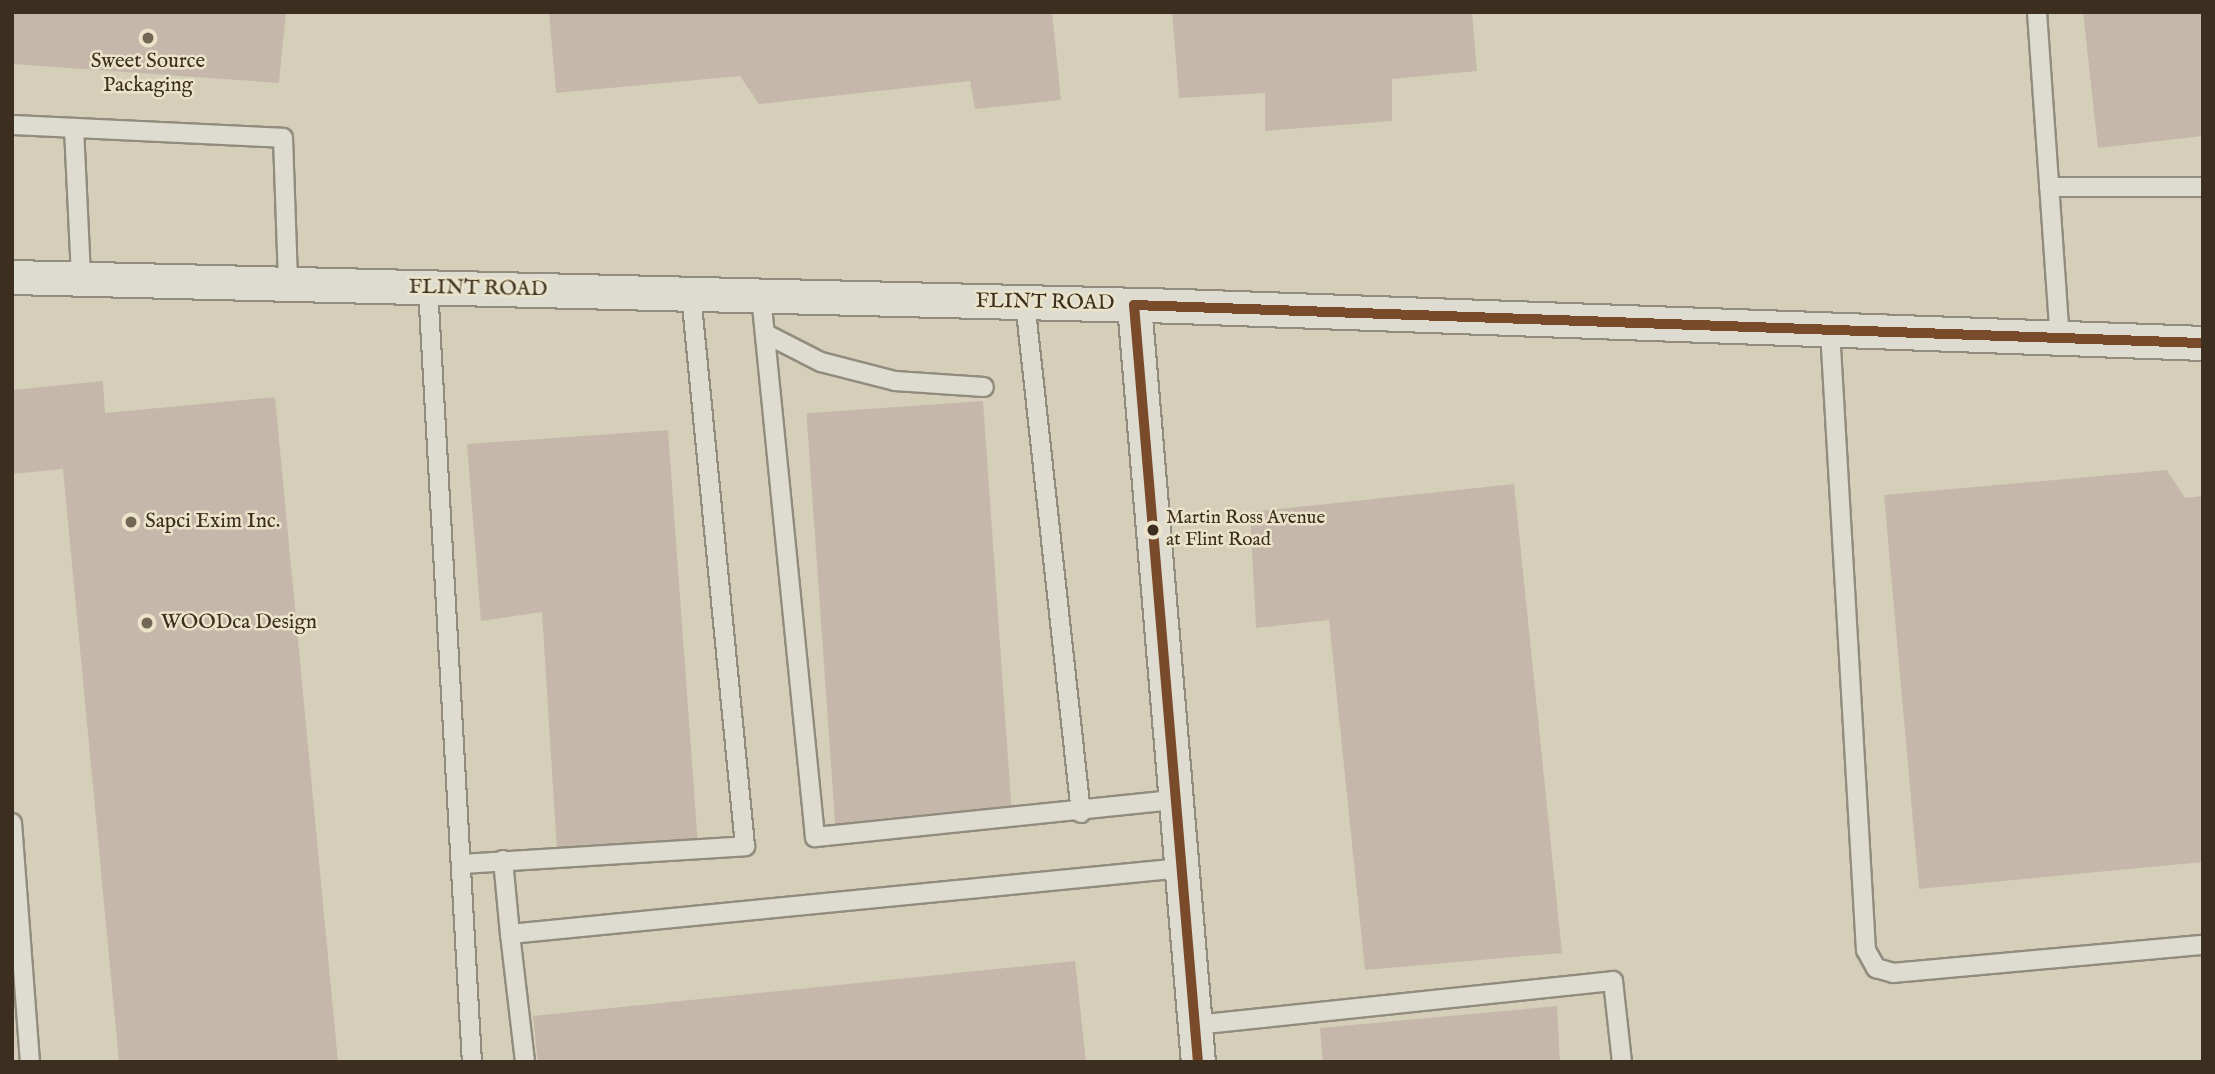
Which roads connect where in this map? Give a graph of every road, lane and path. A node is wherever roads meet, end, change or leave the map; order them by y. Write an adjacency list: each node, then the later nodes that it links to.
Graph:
1 (2037, 12): 4 (lane)
2 (12, 125): 3 (lane)
3 (74, 128): 7 (lane); 8 (lane)
4 (2049, 187): 5 (lane); 16 (lane)
5 (2203, 187)
6 (12, 277): 7 (street, FLINT ROAD)
7 (81, 279): 8 (street, FLINT ROAD)
8 (288, 284): 9 (street, FLINT ROAD)
9 (428, 288): 10 (street, FLINT ROAD); 23 (lane)
10 (691, 294): 11 (street, FLINT ROAD); 22 (lane)
11 (761, 296): 12 (street, FLINT ROAD); 15 (lane)
12 (1025, 302): 13 (street, FLINT ROAD); 20 (lane)
13 (1134, 305): 14 (street, FLINT ROAD); 19 (street)
14 (1830, 330): 16 (street, FLINT ROAD); 26 (lane)
15 (765, 334): 18 (lane); 20 (lane)
16 (2060, 338): 17 (street, FLINT ROAD)
17 (2203, 343)
18 (984, 387)
19 (1176, 800): 20 (lane); 24 (street)
20 (1081, 813)
21 (12, 822): 28 (lane)
22 (503, 860): 23 (lane); 25 (lane)
23 (462, 864): 29 (lane)
24 (1182, 868): 25 (lane); 27 (street)
25 (510, 934): 30 (lane)
26 (2203, 945)
27 (1195, 1026): 31 (street); 32 (lane)
28 (30, 1062)
29 (472, 1062)
30 (525, 1062)
31 (1198, 1062)
32 (1622, 1062)

